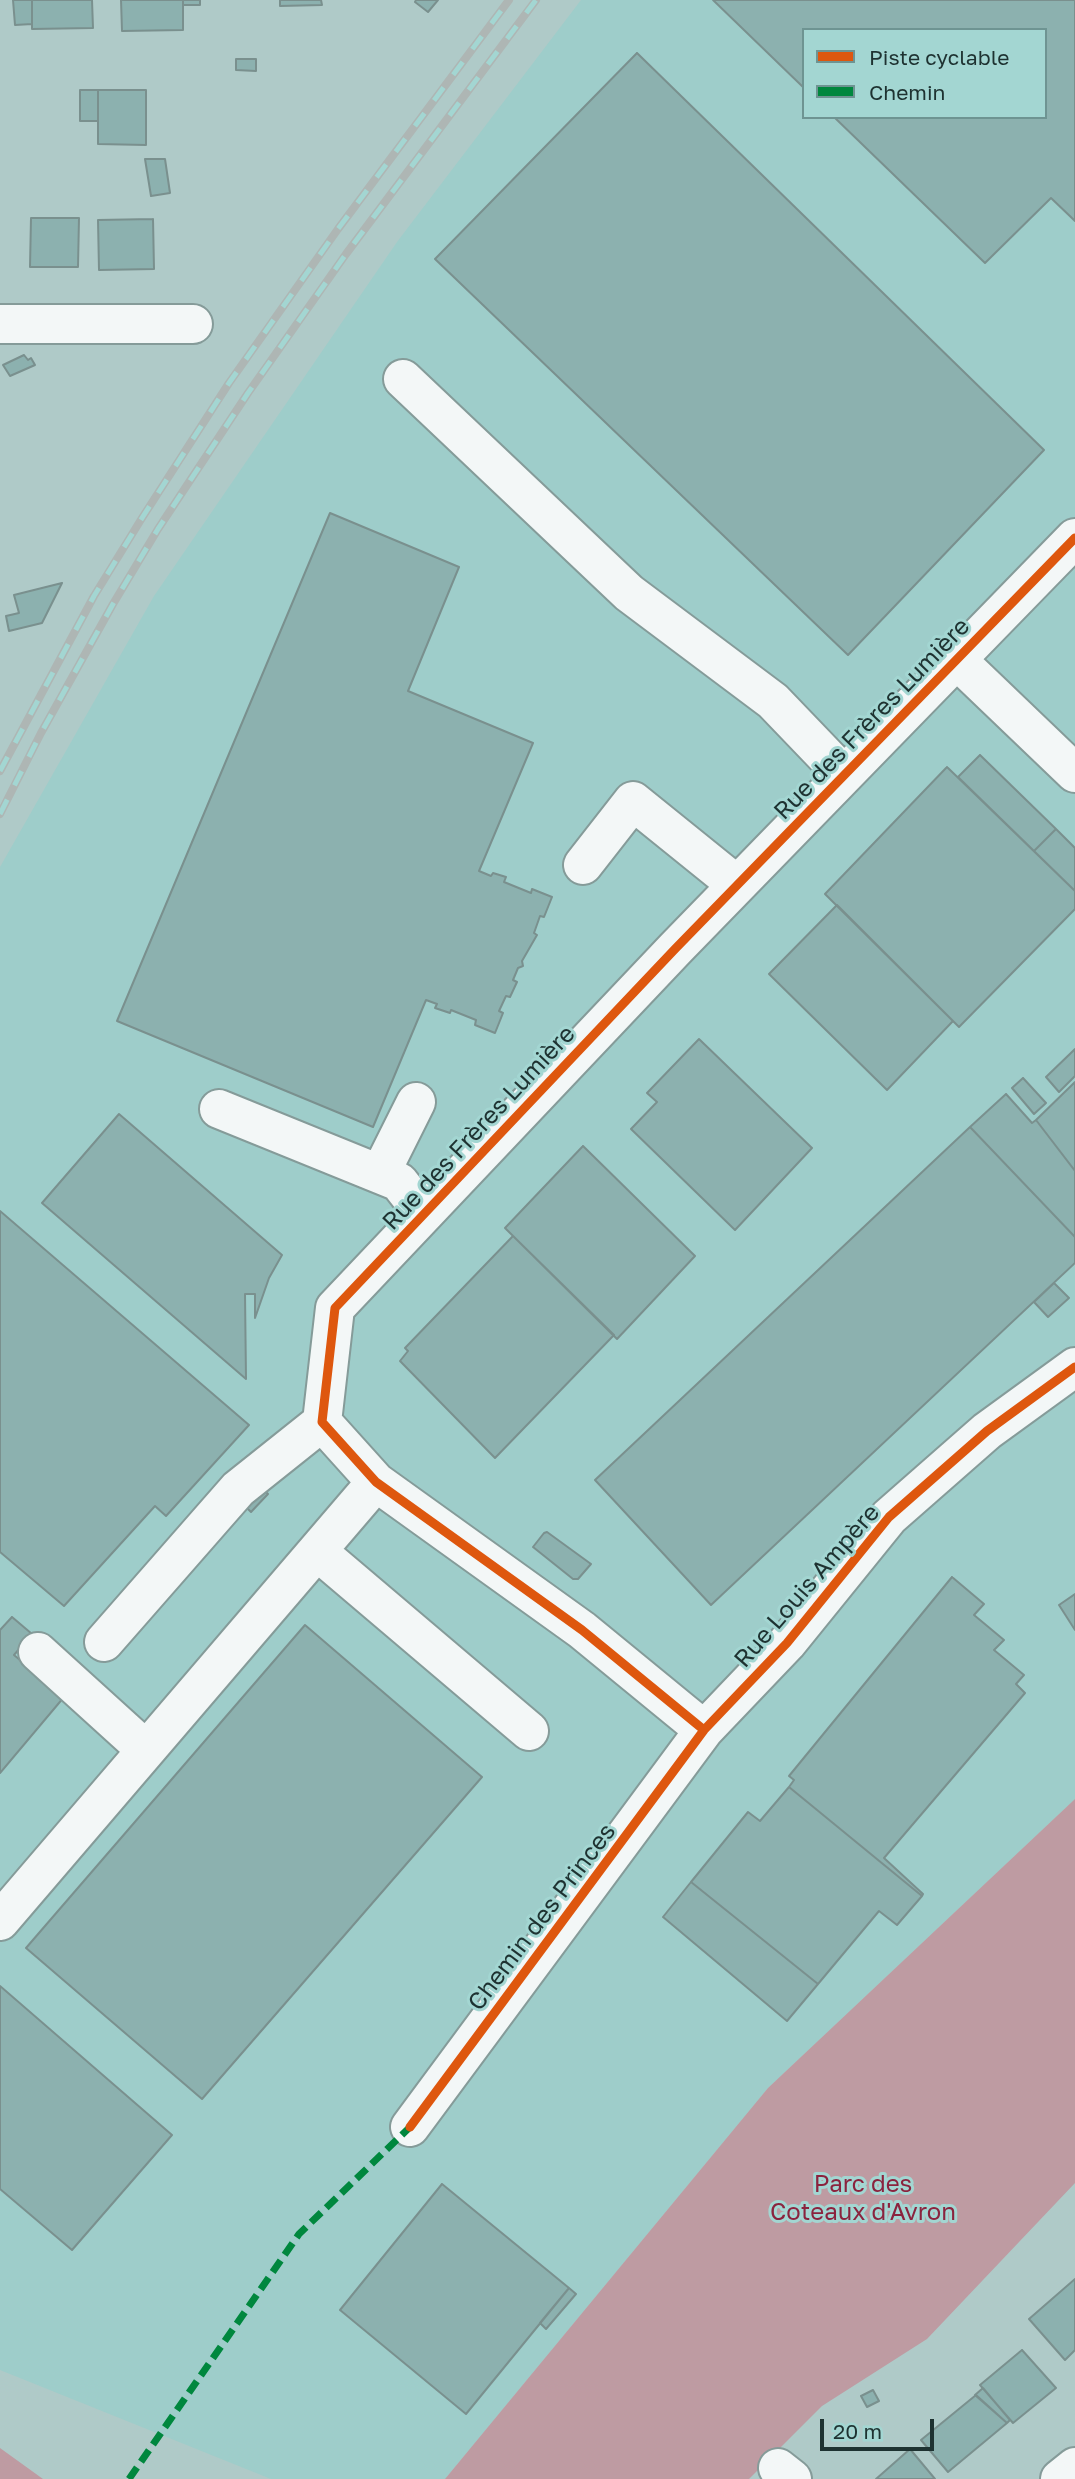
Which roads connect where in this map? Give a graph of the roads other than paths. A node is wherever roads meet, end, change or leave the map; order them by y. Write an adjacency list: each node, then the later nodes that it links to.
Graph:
1 (0, 324): 2 (street)
2 (193, 324)
3 (403, 379): 7 (street)
4 (1075, 538): 5 (street, Rue des Frères Lumière)
5 (957, 660): 6 (street); 7 (street, Rue des Frères Lumière)
6 (1075, 773)
7 (844, 775): 9 (street, Rue des Frères Lumière)
8 (583, 865): 9 (street)
9 (737, 885): 13 (street, Rue des Frères Lumière)
10 (416, 1102): 12 (street)
11 (219, 1109): 12 (street)
12 (380, 1174): 13 (street)
13 (424, 1214): 15 (street, Rue des Frères Lumière)
14 (1075, 1367): 20 (street, Rue Louis Ampère)
15 (322, 1423): 16 (street); 18 (street)
16 (376, 1482): 17 (street); 20 (street)
17 (317, 1551): 21 (street); 22 (street)
18 (104, 1642)
19 (38, 1652): 22 (street)
20 (704, 1730): 24 (street, Chemin des Princes)
21 (529, 1731)
22 (146, 1750): 23 (street)
23 (0, 1921)
24 (410, 2127)
25 (1075, 2467): 26 (street)
26 (1060, 2479)

